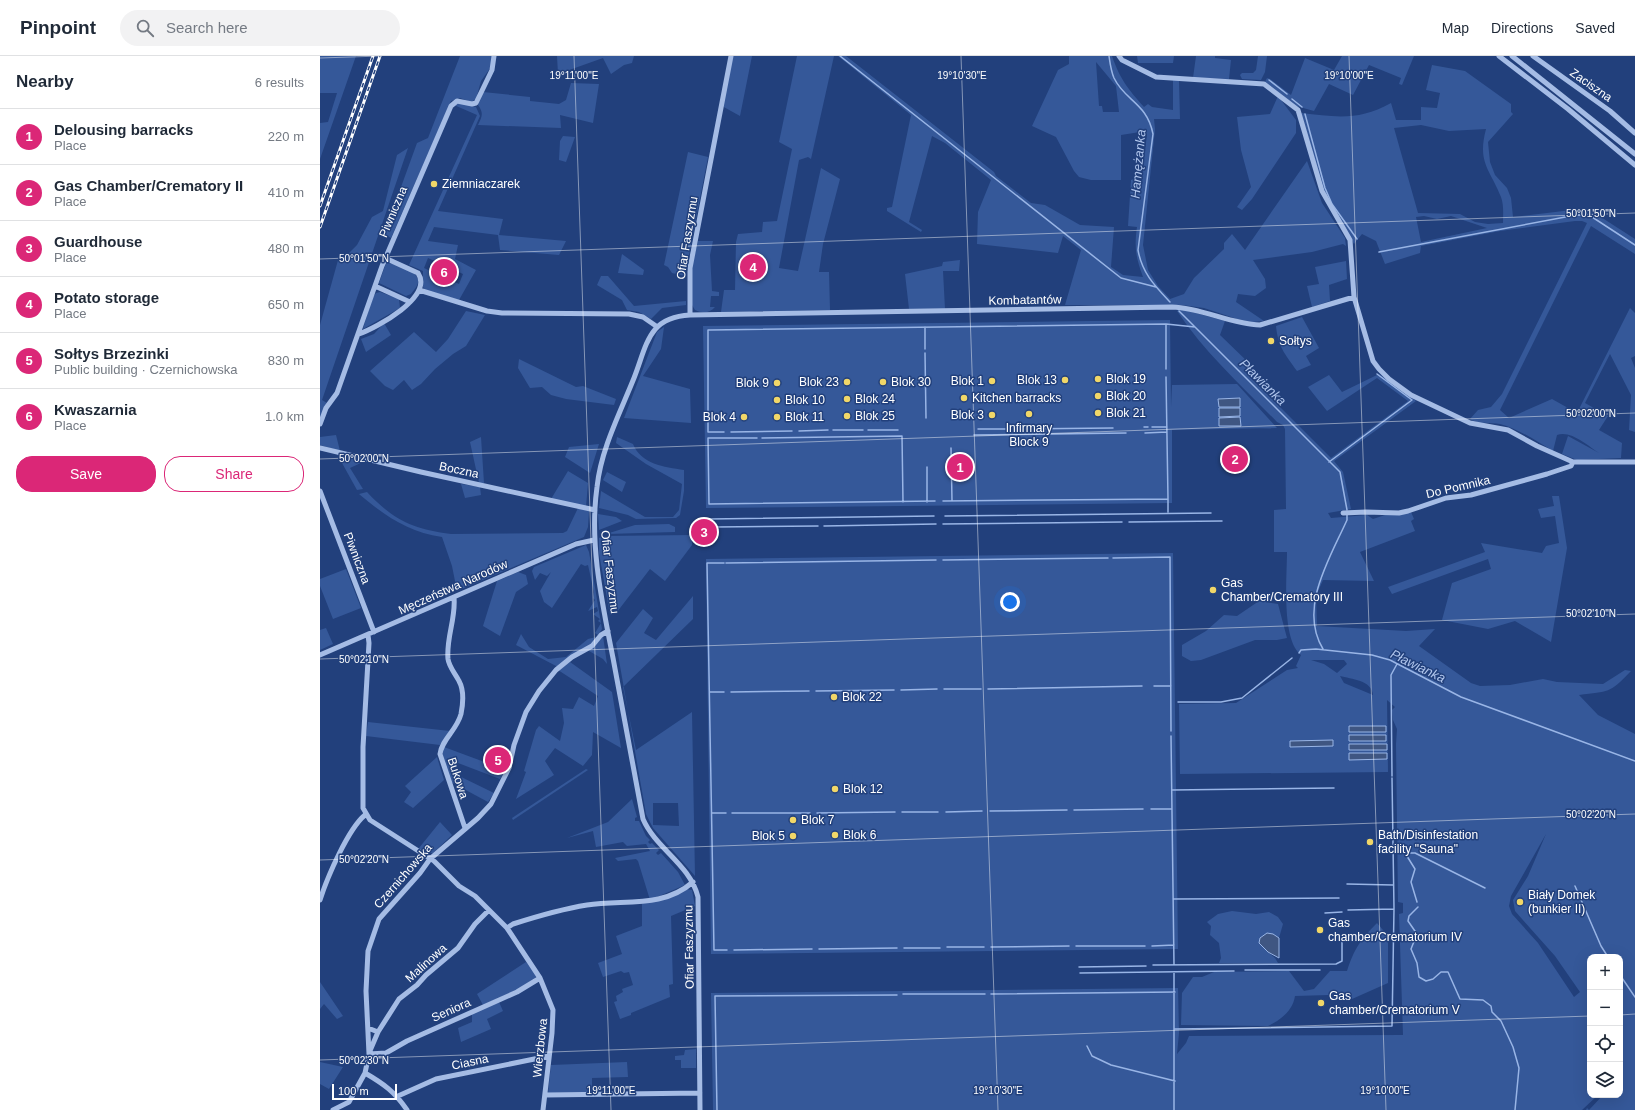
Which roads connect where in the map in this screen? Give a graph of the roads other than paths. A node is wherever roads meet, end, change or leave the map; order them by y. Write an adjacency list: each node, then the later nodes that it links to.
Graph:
1 (494, 56): 10 (street, Piwniczna)
2 (731, 56): 15 (street, Ofiar Faszyzmu)
3 (1119, 56): 13 (street)
4 (1499, 56): 9 (street)
5 (1512, 56): 8 (street)
6 (1533, 56): 7 (street, Zaciszna)
7 (1635, 133)
8 (1635, 154)
9 (1635, 165)
10 (385, 258): 11 (street, Piwniczna); 12 (street)
11 (375, 286): 14 (street); 17 (street, Piwniczna)
12 (419, 290): 14 (street); 16 (street)
13 (1354, 297): 15 (street, Kombatantów); 20 (street)
14 (410, 302): 17 (street)
15 (690, 315): 16 (street)
16 (656, 326): 23 (street, Ofiar Faszyzmu)
17 (359, 334): 18 (street, Piwniczna)
18 (320, 424)
19 (320, 448): 23 (street, Boczna)
20 (1573, 462): 21 (street); 24 (street, Do Pomnika)
21 (1635, 462)
22 (320, 491): 28 (street, Piwniczna)
23 (595, 510): 25 (street, Ofiar Faszyzmu)
24 (1343, 513)
25 (594, 540): 26 (street, Męczeństwa Narodów); 27 (street, Ofiar Faszyzmu)
26 (454, 598): 28 (street, Męczeństwa Narodów); 32 (street, Bukowa)
27 (608, 631): 32 (street, Czernichowska); 34 (street, Ofiar Faszyzmu)
28 (374, 632): 29 (street, Męczeństwa Narodów)
29 (368, 635): 30 (street, Męczeństwa Narodów); 31 (street)
30 (320, 655)
31 (366, 814): 33 (street, Wierzbowa); 35 (street)
32 (465, 828): 33 (street, Czernichowska)
33 (430, 859): 36 (street, Wierzbowa); 39 (street, Czernichowska)
34 (693, 882): 37 (street); 44 (street, Ofiar Faszyzmu)
35 (320, 900)
36 (489, 910): 37 (street, Wierzbowa); 40 (street, Malinowa)
37 (507, 928): 38 (street, Wierzbowa)
38 (540, 978): 41 (street, Seniora); 42 (street, Wierzbowa)
39 (368, 1028): 40 (street); 41 (street, Czernichowska)
40 (378, 1032): 41 (street, Malinowa)
41 (368, 1054): 43 (street, Czernichowska)
42 (549, 1056): 45 (street, Wierzbowa); 46 (street, Ciasna)
43 (365, 1073): 46 (street); 47 (street, Czernichowska)
44 (700, 1093): 45 (street); 50 (street, Ofiar Faszyzmu)
45 (544, 1095): 49 (street, Wierzbowa)
46 (398, 1096): 48 (street)
47 (333, 1110)
48 (407, 1110)
49 (542, 1110)
50 (700, 1110)

